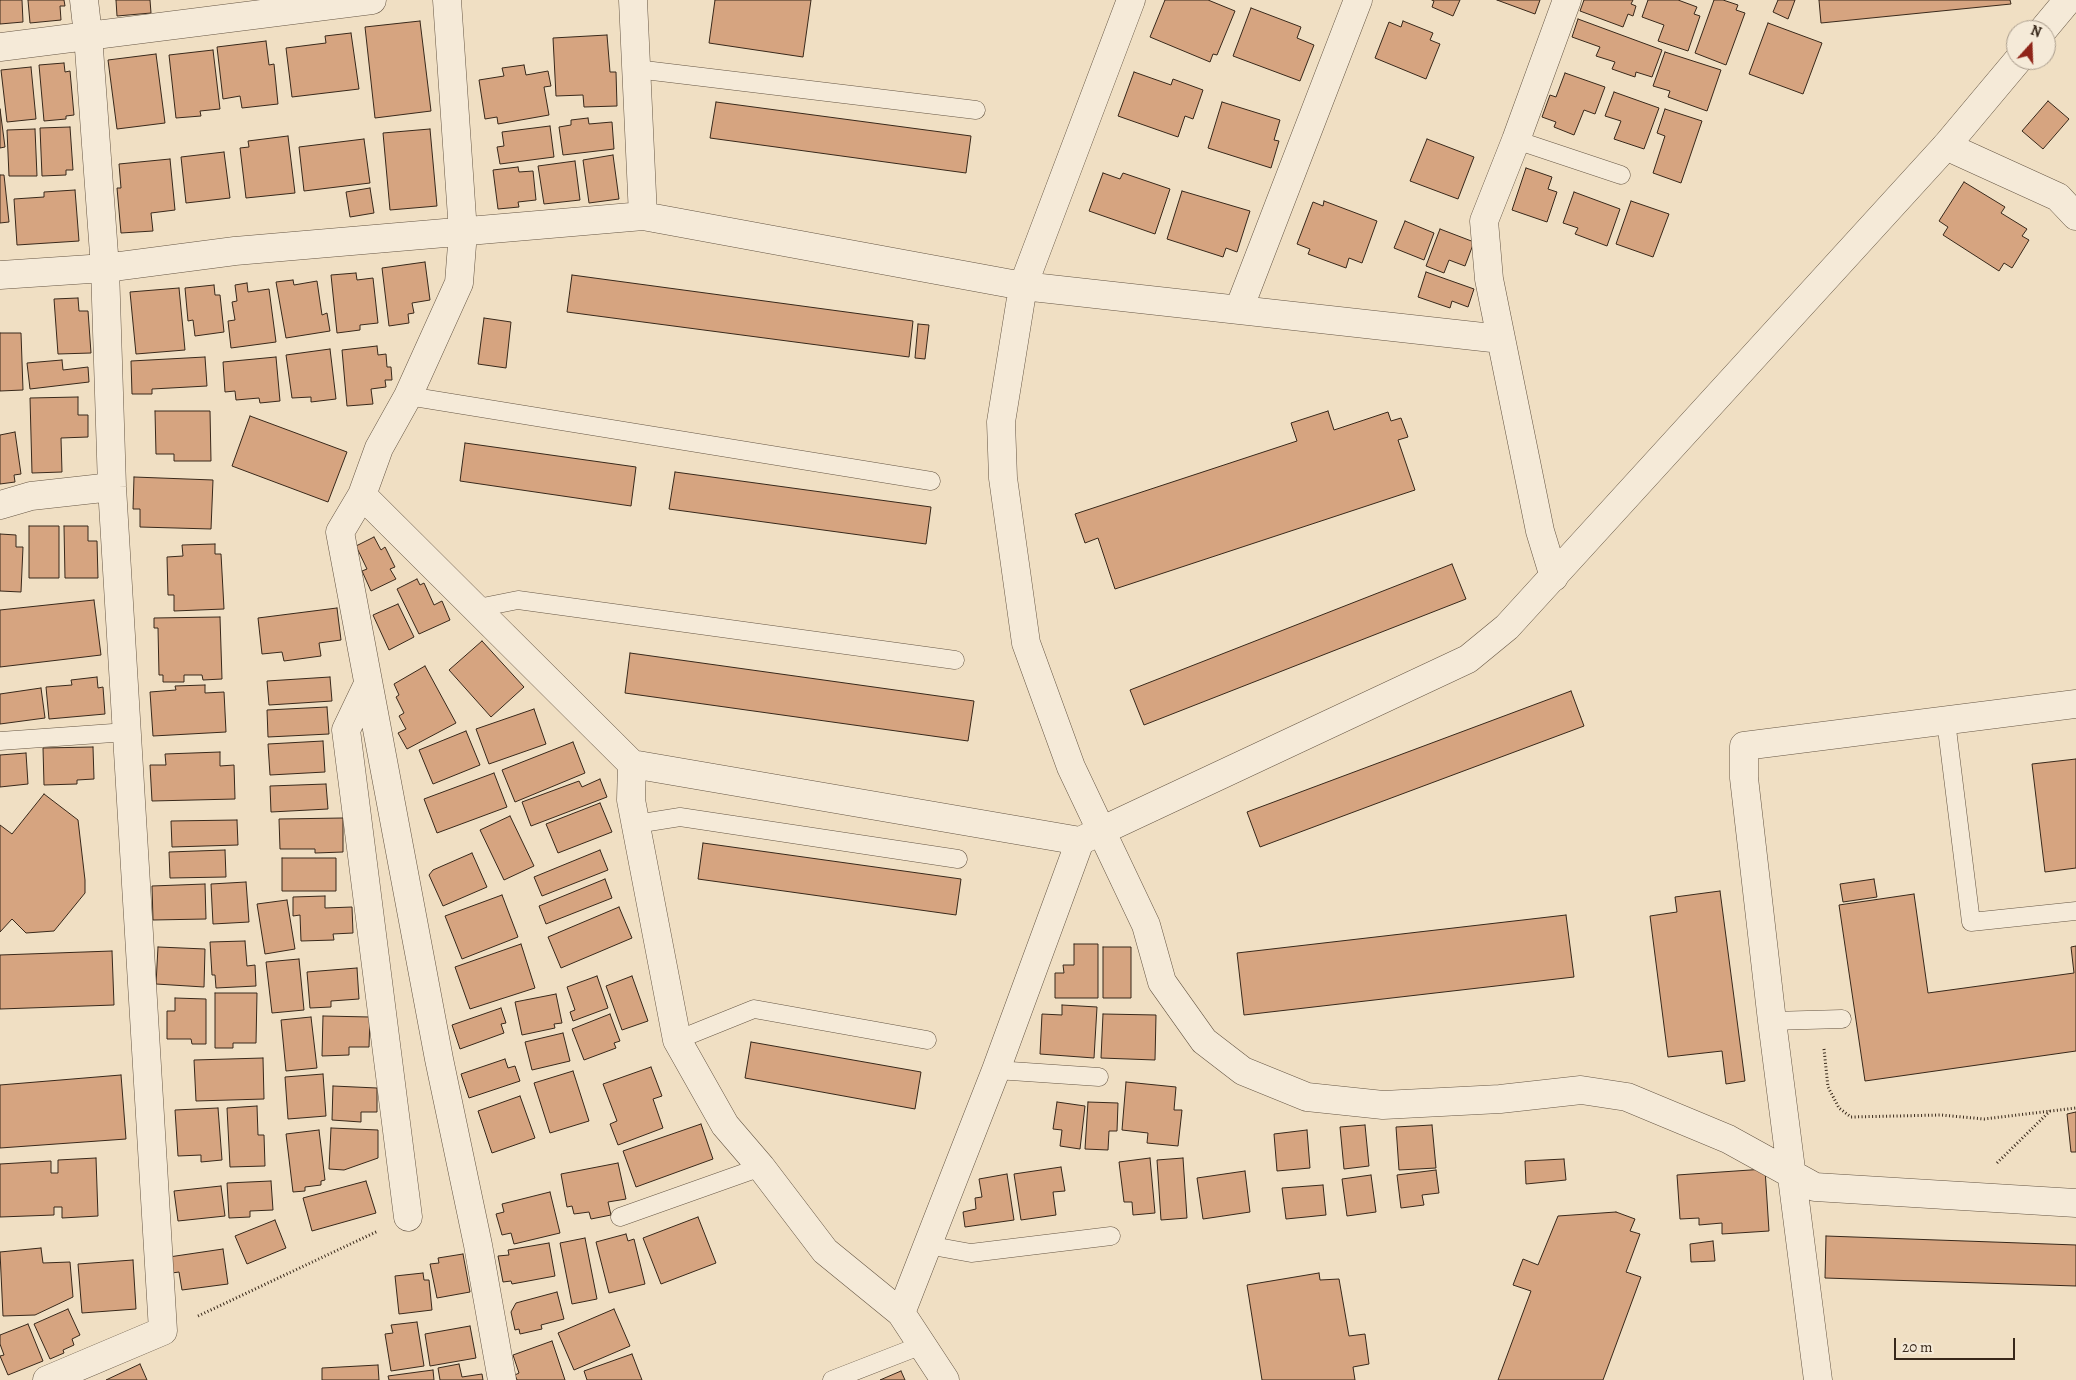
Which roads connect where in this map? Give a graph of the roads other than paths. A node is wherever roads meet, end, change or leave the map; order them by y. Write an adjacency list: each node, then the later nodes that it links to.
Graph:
1 (84, 0): 10 (street)
2 (372, 0): 10 (street)
3 (447, 0): 20 (street)
4 (633, 0): 12 (street)
5 (1131, 0): 23 (street)
6 (1358, 0): 24 (street)
7 (1567, 0): 15 (street)
8 (2068, 0): 9 (street)
9 (2051, 20)
10 (88, 35): 11 (street); 21 (street)
11 (0, 47)
12 (636, 69): 14 (lane); 18 (street)
13 (2010, 70): 16 (street)
14 (976, 110)
15 (1516, 140): 17 (lane); 25 (street)
16 (1946, 146): 19 (street); 31 (street)
17 (1621, 175)
18 (643, 216): 20 (street); 23 (street)
19 (2076, 216)
20 (463, 232): 21 (street); 26 (street)
21 (104, 268): 22 (street); 28 (street)
22 (0, 275)
23 (1023, 286): 24 (street); 41 (street)
24 (1239, 309): 25 (street)
25 (1501, 338): 31 (street)
26 (408, 396): 27 (lane); 29 (street)
27 (930, 481)
28 (112, 487): 30 (street); 37 (street)
29 (362, 494): 32 (street); 34 (street)
30 (0, 505)
31 (1554, 577): 41 (street)
32 (478, 608): 33 (lane); 39 (street)
33 (955, 660)
34 (368, 684): 54 (street); 60 (street)
35 (2076, 704): 36 (street)
36 (1946, 721): 43 (lane); 45 (street)
37 (127, 732): 38 (lane); 59 (street)
38 (0, 741)
39 (632, 764): 40 (street); 41 (street)
40 (636, 824): 42 (lane); 46 (street)
41 (1091, 836): 48 (street); 51 (street)
42 (958, 859)
43 (2076, 911)
44 (1842, 1020): 45 (lane)
45 (1772, 1021): 51 (street)
46 (677, 1040): 47 (lane); 50 (street)
47 (927, 1040)
48 (996, 1070): 49 (lane); 56 (street)
49 (1099, 1077)
50 (761, 1167): 53 (lane); 57 (street)
51 (1790, 1174): 52 (street); 63 (street)
52 (2076, 1204)
53 (620, 1216)
54 (408, 1217)
55 (1111, 1236): 56 (lane)
56 (927, 1245): 57 (street)
57 (901, 1312): 58 (street)
58 (922, 1345): 61 (lane); 62 (street)
59 (47, 1380)
60 (502, 1380)
61 (832, 1380)
62 (945, 1380)
63 (1818, 1380)

